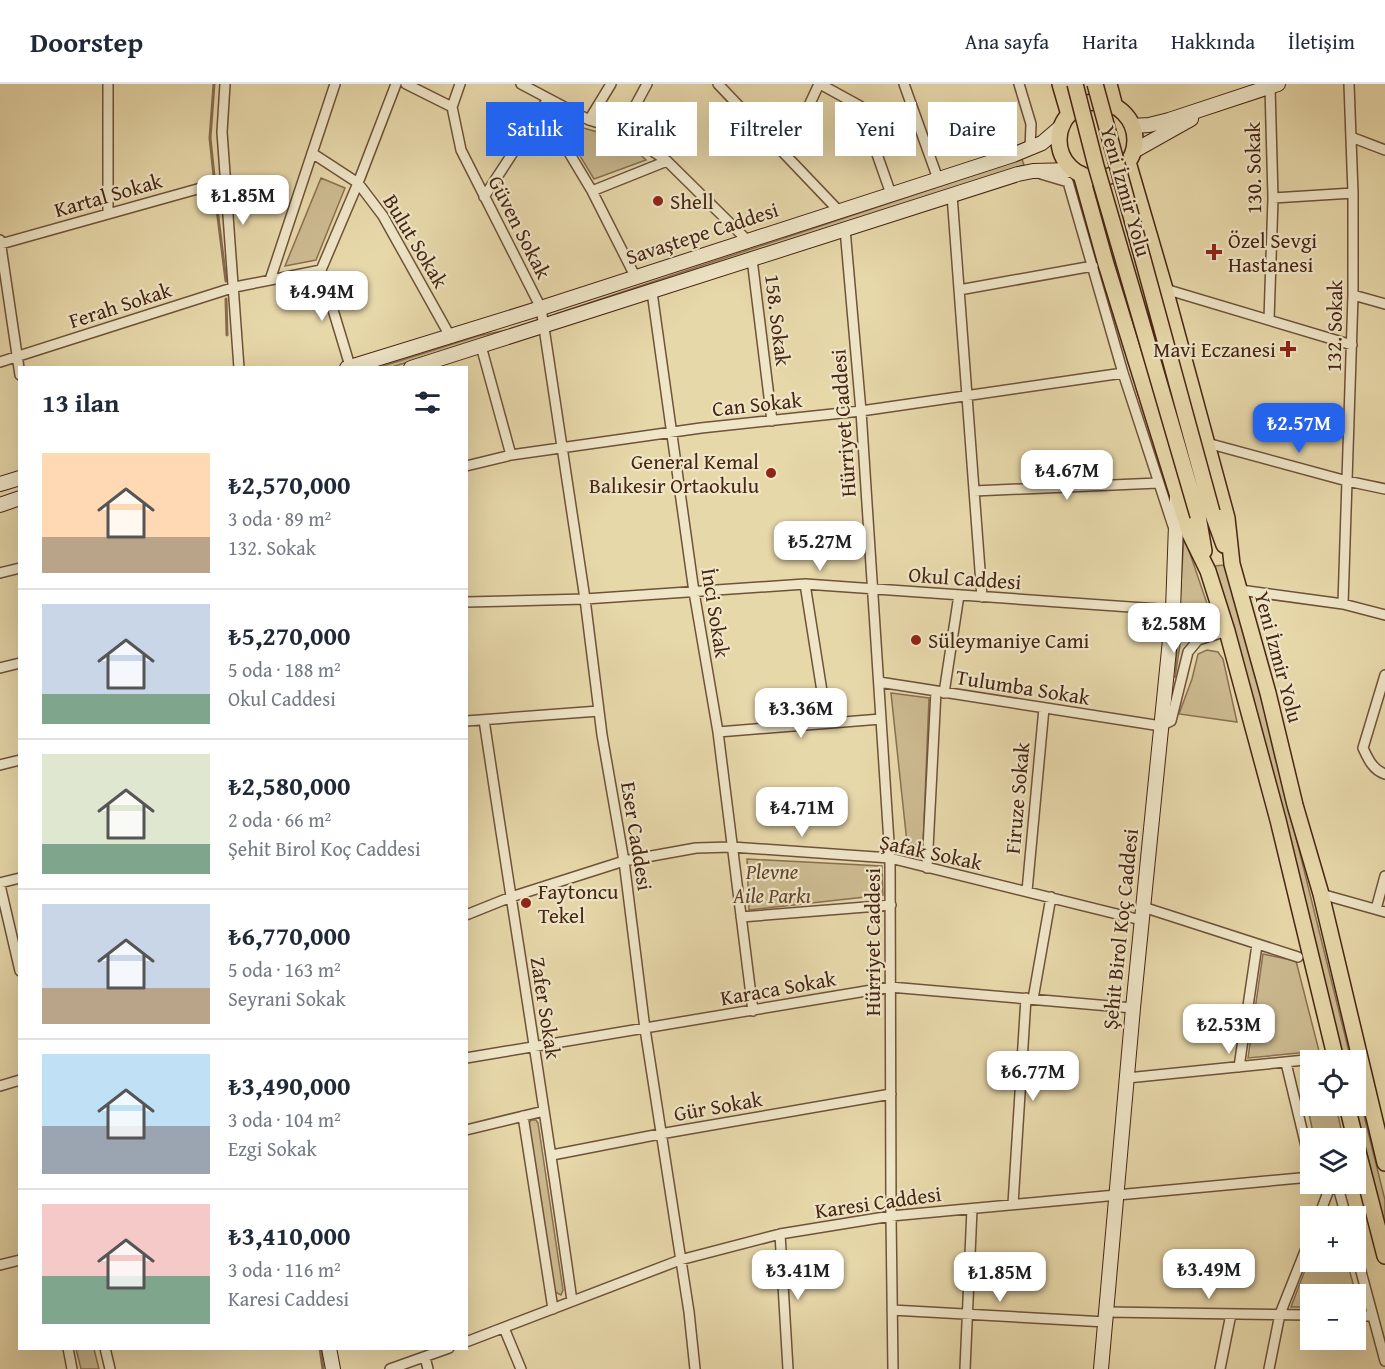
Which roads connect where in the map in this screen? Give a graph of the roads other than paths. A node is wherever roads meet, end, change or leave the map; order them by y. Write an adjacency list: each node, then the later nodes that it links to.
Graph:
1 (108, 84): 54 (street)
2 (225, 84): 45 (street)
3 (335, 84): 35 (street)
4 (396, 84): 46 (street)
5 (406, 84): 26 (street)
6 (460, 84): 26 (street)
7 (521, 84): 20 (street)
8 (611, 84): 28 (street)
9 (647, 84): 22 (street)
10 (718, 84): 23 (street)
11 (820, 84): 24 (street); 49 (street)
12 (904, 84): 44 (street)
13 (1019, 84): 33 (street)
14 (1060, 84): 29 (highway, Yeni İzmir Yolu)
15 (1075, 84): 100 (highway, Yeni İzmir Yolu, bridge)
16 (1095, 84): 100 (highway, Yeni İzmir Yolu, bridge)
17 (1109, 84): 27 (highway, Yeni İzmir Yolu)
18 (1349, 84): 32 (street, 132. Sokak)
19 (1274, 85): 25 (main road); 52 (street, 130. Sokak)
20 (548, 99): 21 (street); 28 (street)
21 (546, 102)
22 (637, 102)
23 (735, 102)
24 (811, 102)
25 (1214, 105): 31 (main road); 40 (main road)
26 (452, 107): 51 (street, Güven Sokak)
27 (1115, 107): 29 (highway); 31 (highway)
28 (589, 120): 30 (street)
29 (1066, 120): 33 (main road, Savaştepe Caddesi); 43 (highway)
30 (596, 122)
31 (1132, 126): 40 (highway)
32 (1351, 137): 34 (street); 48 (street, 132. Sokak)
33 (1030, 148): 44 (main road, Savaştepe Caddesi)
34 (1385, 150)
35 (312, 153): 46 (street, Bulut Sokak); 62 (street)
36 (511, 156): 51 (street)
37 (571, 156): 47 (street)
38 (660, 156): 41 (street)
39 (786, 156): 53 (street)
40 (1131, 157): 43 (highway); 64 (highway, Yeni İzmir Yolu)
41 (667, 161): 47 (street); 56 (street)
42 (1033, 171): 43 (main road, Savaştepe Caddesi); 50 (main road, Savaştepe Caddesi); 59 (street)
43 (1077, 172): 97 (highway, Yeni İzmir Yolu)
44 (938, 179): 49 (main road, Savaştepe Caddesi)
45 (226, 181): 54 (street, Kartal Sokak); 63 (street)
46 (358, 183): 60 (street); 72 (street, Bulut Sokak)
47 (592, 191): 61 (street)
48 (1353, 193): 52 (street); 67 (street, 132. Sokak)
49 (891, 194): 53 (main road, Savaştepe Caddesi)
50 (952, 195): 55 (main road, Savaştepe Caddesi); 65 (street)
51 (484, 197): 69 (street, Güven Sokak)
52 (1273, 198): 70 (street, 130. Sokak)
53 (838, 210): 56 (main road, Savaştepe Caddesi)
54 (108, 214): 57 (street, Kartal Sokak)
55 (845, 229): 58 (main road, Savaştepe Caddesi); 84 (street, Hürriyet Caddesi)
56 (747, 240): 61 (main road, Savaştepe Caddesi)
57 (0, 242): 75 (street)
58 (752, 259): 66 (main road, Savaştepe Caddesi); 85 (street, 158. Sokak)
59 (1093, 266): 65 (street); 82 (street)
60 (321, 270): 62 (street, Ferah Sokak); 80 (street)
61 (636, 278): 69 (main road, Savaştepe Caddesi)
62 (270, 280): 63 (street, Ferah Sokak)
63 (235, 287): 75 (street, Ferah Sokak); 79 (street)
64 (1165, 289): 70 (street); 87 (highway, Yeni İzmir Yolu)
65 (959, 290): 83 (street)
66 (652, 292): 71 (main road, Savaştepe Caddesi); 86 (street, İnci Sokak)
67 (1353, 295): 68 (street); 73 (street, 132. Sokak)
68 (1385, 304)
69 (541, 308): 71 (street, Eser Caddesi); 72 (main road, Savaştepe Caddesi)
70 (1269, 320): 73 (street)
71 (544, 327): 74 (main road, Savaştepe Caddesi); 88 (street, Eser Caddesi)
72 (450, 336): 81 (main road, Savaştepe Caddesi)
73 (1352, 345): 92 (street, 132. Sokak)
74 (481, 346): 77 (main road, Savaştepe Caddesi); 89 (street)
75 (17, 357): 76 (street, Ferah Sokak); 78 (street)
76 (0, 363)
77 (437, 364)
78 (18, 366)
79 (239, 366)
80 (348, 366)
81 (351, 366)
82 (1124, 373): 83 (street, Can Sokak); 93 (street)
83 (967, 395): 84 (street, Can Sokak); 96 (street)
84 (861, 411): 85 (street, Can Sokak); 107 (street, Hürriyet Caddesi)
85 (772, 421): 86 (street, Can Sokak)
86 (672, 432): 88 (street, Can Sokak); 109 (street, İnci Sokak)
87 (1207, 443): 92 (street); 102 (highway, Yeni İzmir Yolu)
88 (563, 448): 89 (street, Can Sokak); 112 (street, Eser Caddesi)
89 (511, 455): 90 (street, Can Sokak)
90 (468, 465)
91 (18, 479): 94 (main road)
92 (1347, 481): 95 (street); 114 (street, 132. Sokak)
93 (1158, 483): 96 (street); 101 (street)
94 (0, 484)
95 (1385, 489)
96 (974, 491): 111 (street)
97 (1177, 493): 101 (main road, Şehit Birol Koç Caddesi); 104 (highway, Yeni İzmir Yolu)
98 (18, 499): 99 (main road)
99 (0, 505)
100 (1205, 514): 102 (highway); 104 (highway)
101 (1175, 532): 115 (main road, Şehit Birol Koç Caddesi)
102 (1232, 564): 108 (highway, Yeni İzmir Yolu)
103 (18, 568): 105 (street)
104 (1208, 571): 117 (highway, Yeni İzmir Yolu)
105 (0, 573)
106 (805, 584): 107 (street, Okul Caddesi); 109 (street, Okul Caddesi); 128 (street)
107 (873, 589): 110 (street, Okul Caddesi); 121 (street, Hürriyet Caddesi)
108 (1240, 590): 114 (street); 142 (highway, Yeni İzmir Yolu)
109 (694, 592): 112 (street, Okul Caddesi); 130 (street, İnci Sokak)
110 (959, 595): 111 (street, Okul Caddesi); 122 (street)
111 (982, 597): 115 (street, Okul Caddesi)
112 (585, 599): 113 (street, Okul Caddesi); 124 (street, Eser Caddesi)
113 (468, 602)
114 (1343, 604): 116 (street)
115 (1173, 610): 129 (main road, Şehit Birol Koç Caddesi)
116 (1385, 615)
117 (1227, 631): 129 (street); 159 (highway, Yeni İzmir Yolu)
118 (18, 664): 119 (street)
119 (0, 668)
120 (1385, 675): 133 (street)
121 (879, 682): 122 (street, Tulumba Sokak); 125 (street, Hürriyet Caddesi)
122 (940, 692): 123 (street, Tulumba Sokak); 137 (street)
123 (1044, 708): 129 (street, Tulumba Sokak); 141 (street, Firuze Sokak)
124 (599, 711): 126 (street); 136 (street, Eser Caddesi)
125 (881, 719): 128 (street); 135 (street, Hürriyet Caddesi)
126 (484, 720): 127 (street); 143 (street, Zafer Sokak)
127 (468, 721)
128 (827, 723): 130 (street)
129 (1161, 726): 148 (main road, Şehit Birol Koç Caddesi)
130 (718, 732): 134 (street, İnci Sokak)
131 (18, 760): 132 (street)
132 (0, 765)
133 (1385, 774)
134 (732, 847): 135 (street, Şafak Sokak); 136 (street, Şafak Sokak); 149 (street, İnci Sokak)
135 (890, 858): 137 (street, Şafak Sokak); 145 (street, Hürriyet Caddesi)
136 (624, 861): 143 (street, Şafak Sokak); 157 (street, Eser Caddesi)
137 (927, 868): 141 (street, Şafak Sokak)
138 (1385, 876): 146 (street)
139 (18, 879): 140 (street)
140 (0, 884): 152 (street)
141 (1027, 891): 144 (street, Şafak Sokak)
142 (1321, 894): 146 (street); 174 (highway, Yeni İzmir Yolu)
143 (511, 897): 147 (street, Şafak Sokak); 158 (street, Zafer Sokak)
144 (1051, 897): 148 (street, Şafak Sokak); 154 (street)
145 (891, 905): 149 (street); 153 (street, Hürriyet Caddesi)
146 (1380, 910)
147 (468, 914)
148 (1142, 914): 150 (street, Şafak Sokak); 155 (main road, Şehit Birol Koç Caddesi)
149 (741, 917): 156 (street, İnci Sokak)
150 (1257, 945): 151 (street, Şafak Sokak); 163 (street)
151 (1298, 957)
152 (18, 962)
153 (890, 987): 154 (street, Karaca Sokak); 156 (street, Karaca Sokak); 167 (street, Hürriyet Caddesi)
154 (1030, 998): 155 (street, Karaca Sokak); 178 (street)
155 (1133, 1008): 164 (main road, Şehit Birol Koç Caddesi)
156 (753, 1011): 157 (street, Karaca Sokak)
157 (645, 1029): 158 (street, Karaca Sokak); 172 (street, Eser Caddesi)
158 (534, 1048): 160 (street, Karaca Sokak); 168 (street, Zafer Sokak)
159 (1333, 1050)
160 (468, 1058)
161 (1300, 1062): 162 (street)
162 (1286, 1063): 163 (street); 170 (street)
163 (1239, 1068): 164 (street)
164 (1127, 1078): 177 (main road, Şehit Birol Koç Caddesi)
165 (18, 1081): 166 (street)
166 (0, 1086)
167 (891, 1095): 172 (street, Gür Sokak); 180 (street, Hürriyet Caddesi)
168 (544, 1111): 169 (street); 173 (street, Zafer Sokak)
169 (523, 1116): 171 (street); 189 (street)
170 (1302, 1128)
171 (468, 1130)
172 (660, 1134): 173 (street, Gür Sokak); 184 (street, Eser Caddesi)
173 (552, 1155): 188 (street, Zafer Sokak)
174 (1385, 1163)
175 (1300, 1178): 177 (street, Karesi Caddesi)
176 (1366, 1194): 182 (highway)
177 (1117, 1195): 178 (street, Karesi Caddesi); 197 (main road, Şehit Birol Koç Caddesi)
178 (1013, 1204): 179 (street, Karesi Caddesi)
179 (972, 1209): 180 (street, Karesi Caddesi); 193 (street)
180 (891, 1216): 181 (street, Karesi Caddesi); 190 (street, Hürriyet Caddesi)
181 (780, 1234): 184 (street, Karesi Caddesi); 213 (street)
182 (1385, 1256)
183 (18, 1260): 186 (street)
184 (680, 1260): 188 (street, Karesi Caddesi); 212 (street, Eser Caddesi)
185 (1300, 1264): 192 (street)
186 (0, 1265)
187 (1361, 1272): 196 (street)
188 (572, 1301): 189 (street, Karesi Caddesi)
189 (553, 1309): 198 (street, Karesi Caddesi)
190 (892, 1310): 193 (street); 214 (street, Hürriyet Caddesi)
191 (1231, 1314): 192 (street); 197 (street); 217 (street)
192 (1280, 1314): 194 (street); 218 (street)
193 (968, 1315): 197 (street); 215 (street)
194 (1300, 1315)
195 (1366, 1316): 196 (street)
196 (1373, 1316): 205 (street)
197 (1107, 1317): 216 (main road, Şehit Birol Koç Caddesi)
198 (504, 1328): 199 (street, Karesi Caddesi); 211 (street)
199 (468, 1341)
200 (68, 1350): 206 (street)
201 (105, 1350): 207 (street)
202 (329, 1350): 208 (main road)
203 (444, 1350): 204 (street)
204 (425, 1357): 209 (street); 210 (street)
205 (1385, 1361)
206 (72, 1369)
207 (110, 1369)
208 (333, 1369)
209 (390, 1369)
210 (428, 1369)
211 (521, 1369)
212 (695, 1369)
213 (788, 1369)
214 (893, 1369)
215 (965, 1369)
216 (1101, 1369)
217 (1220, 1369)
218 (1269, 1369)

